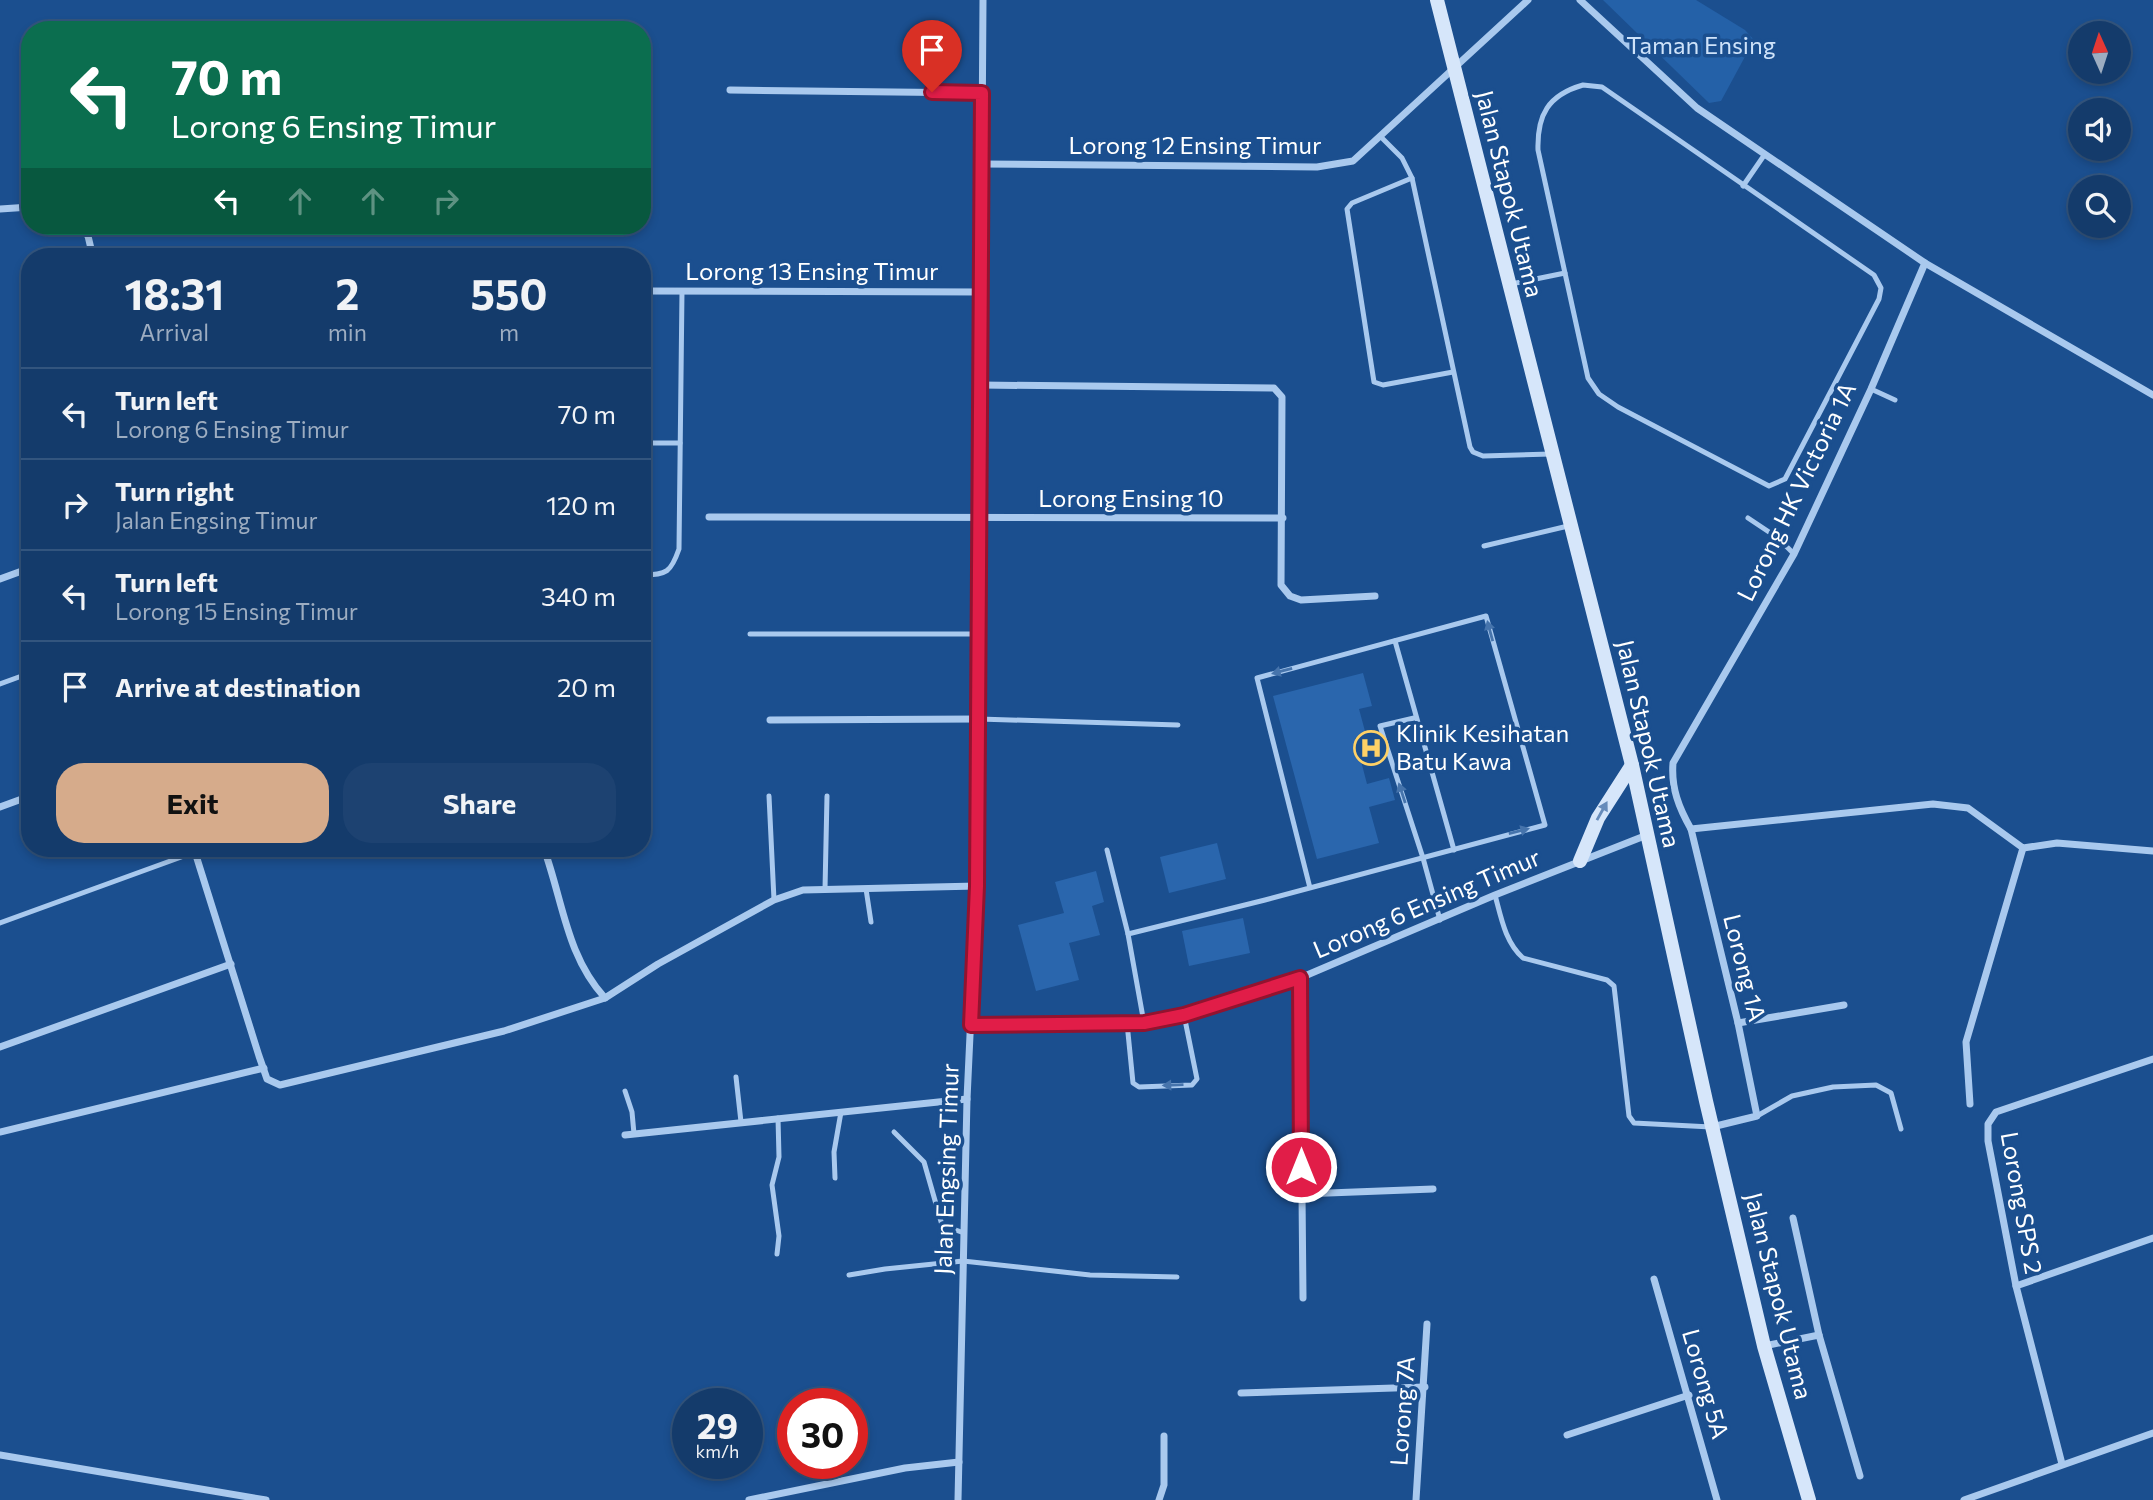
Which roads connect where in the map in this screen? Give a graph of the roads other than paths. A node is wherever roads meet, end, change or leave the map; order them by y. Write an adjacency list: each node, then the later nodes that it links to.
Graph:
1 (983, 0): 7 (street, Jalan Engsing Timur)
2 (1437, 0): 5 (main road, Jalan Stapok Utama)
3 (1528, 0): 5 (street)
4 (1580, 0): 9 (street)
5 (1453, 67): 8 (street, Lorong 12 Ensing Timur); 17 (main road, Jalan Stapok Utama)
6 (730, 90): 7 (street)
7 (982, 93): 10 (street, Jalan Engsing Timur)
8 (1381, 137): 10 (street, Lorong 12 Ensing Timur); 11 (lane)
9 (1765, 154): 12 (lane); 15 (street)
10 (982, 164): 20 (street, Jalan Engsing Timur)
11 (1412, 178): 21 (lane); 21 (lane)
12 (1743, 186): 16 (lane); 16 (lane)
13 (21, 208): 14 (street)
14 (0, 209)
15 (1925, 263): 23 (street, Lorong HK Victoria 1A); 24 (street)
16 (1565, 273): 17 (lane)
17 (1508, 285): 28 (main road, Jalan Stapok Utama)
18 (651, 291): 19 (street, Lorong 13 Ensing Timur)
19 (682, 291): 20 (street, Lorong 13 Ensing Timur); 27 (lane)
20 (981, 292): 22 (street, Jalan Engsing Timur)
21 (1453, 372): 28 (lane)
22 (981, 384): 30 (street, Jalan Engsing Timur); 31 (street)
23 (1871, 389): 25 (lane); 35 (street, Lorong HK Victoria 1A)
24 (2153, 395)
25 (1895, 400)
26 (651, 443): 27 (lane)
27 (680, 443): 37 (lane)
28 (1551, 454): 33 (main road, Jalan Stapok Utama)
29 (709, 517): 30 (street, Lorong Ensing 10)
30 (980, 518): 31 (street, Lorong Ensing 10); 41 (street, Jalan Engsing Timur)
31 (1283, 518): 39 (street)
32 (1748, 518): 35 (lane)
33 (1571, 525): 34 (lane); 49 (main road, Jalan Stapok Utama)
34 (1485, 546)
35 (1794, 554): 54 (street, Lorong HK Victoria 1A)
36 (21, 572): 38 (street)
37 (651, 575)
38 (0, 579)
39 (1375, 596)
40 (750, 634): 41 (lane)
41 (979, 634): 46 (street, Jalan Engsing Timur)
42 (1395, 641): 45 (lane); 58 (lane, one-way to 42); 66 (lane, one-way to 66)
43 (21, 676): 44 (lane)
44 (0, 684)
45 (1414, 718): 58 (lane); 63 (lane, one-way to 45)
46 (979, 719): 47 (street); 48 (lane); 65 (street, Jalan Engsing Timur)
47 (770, 720)
48 (1178, 725)
49 (1632, 765): 55 (main road, Jalan Stapok Utama); 64 (main road, one-way to 49)
50 (769, 796): 70 (lane)
51 (827, 796): 67 (lane)
52 (21, 799): 53 (street)
53 (0, 807)
54 (1691, 829): 56 (street); 82 (street, Lorong 1A)
55 (1647, 835): 64 (street, Lorong 6 Ensing Timur); 95 (main road, Jalan Stapok Utama)
56 (2023, 848): 59 (street); 90 (street)
57 (1107, 850): 74 (lane)
58 (1454, 850): 63 (lane)
59 (2153, 851)
60 (175, 857): 73 (lane)
61 (196, 857): 75 (street)
62 (546, 857): 77 (street)
63 (1423, 858): 66 (lane); 71 (lane)
64 (1580, 861): 69 (street, Lorong 6 Ensing Timur)
65 (977, 886): 68 (street); 83 (street, Jalan Engsing Timur)
66 (1310, 888): 74 (lane)
67 (825, 889): 68 (street); 70 (street)
68 (866, 889): 72 (lane)
69 (1495, 895): 71 (street, Lorong 6 Ensing Timur); 95 (lane)
70 (774, 900): 77 (street)
71 (1440, 920): 76 (street, Lorong 6 Ensing Timur)
72 (871, 922)
73 (0, 923)
74 (1128, 934): 81 (lane)
75 (231, 964): 84 (street); 86 (street)
76 (1300, 978): 79 (street, Lorong 6 Ensing Timur); 102 (street)
77 (605, 998): 86 (street)
78 (1843, 1005): 82 (street)
79 (1184, 1015): 80 (lane, one-way to 80); 81 (street, Lorong 6 Ensing Timur)
80 (1127, 1023): 81 (street, Lorong 6 Ensing Timur); 83 (street, Lorong 6 Ensing Timur)
81 (1144, 1023)
82 (1738, 1023): 92 (street, Lorong 1A)
83 (971, 1025): 89 (street, Jalan Engsing Timur)
84 (0, 1047)
85 (2153, 1059): 111 (street, Lorong SPS 2)
86 (264, 1068): 97 (street)
87 (736, 1077): 94 (lane)
88 (625, 1091): 99 (lane)
89 (968, 1099): 91 (street); 104 (street, Jalan Engsing Timur)
90 (1970, 1104)
91 (841, 1112): 93 (street); 100 (lane)
92 (1757, 1116): 95 (street); 96 (lane)
93 (778, 1118): 94 (street); 106 (lane)
94 (741, 1122): 99 (street)
95 (1712, 1127): 115 (main road, Jalan Stapok Utama)
96 (1901, 1129)
97 (0, 1132)
98 (894, 1132): 104 (lane)
99 (629, 1134)
100 (835, 1178)
101 (1433, 1189): 102 (street)
102 (1302, 1194): 112 (street)
103 (1793, 1218): 114 (street)
104 (964, 1233): 107 (street, Jalan Engsing Timur)
105 (2153, 1238): 111 (street)
106 (777, 1254)
107 (963, 1261): 108 (lane); 109 (lane); 123 (street, Jalan Engsing Timur)
108 (849, 1275)
109 (1177, 1277)
110 (1654, 1279): 118 (street, Lorong 5A)
111 (2016, 1286): 124 (street, Lorong SPS 2)
112 (1303, 1298)
113 (1427, 1324): 116 (street, Lorong 7A)
114 (1819, 1335): 115 (street); 125 (street)
115 (1764, 1346): 132 (main road, Jalan Stapok Utama)
116 (1425, 1387): 117 (street); 130 (street, Lorong 7A)
117 (1241, 1393)
118 (1689, 1395): 120 (street); 131 (street, Lorong 5A)
119 (2153, 1433): 124 (street)
120 (1567, 1435)
121 (1164, 1436): 129 (street)
122 (0, 1455): 126 (street)
123 (959, 1462): 127 (street); 128 (street, Jalan Engsing Timur)
124 (2062, 1464): 133 (street)
125 (1860, 1476)
126 (266, 1500)
127 (749, 1500)
128 (958, 1500)
129 (1159, 1500)
130 (1416, 1500)
131 (1717, 1500)
132 (1809, 1500)
133 (1964, 1500)

